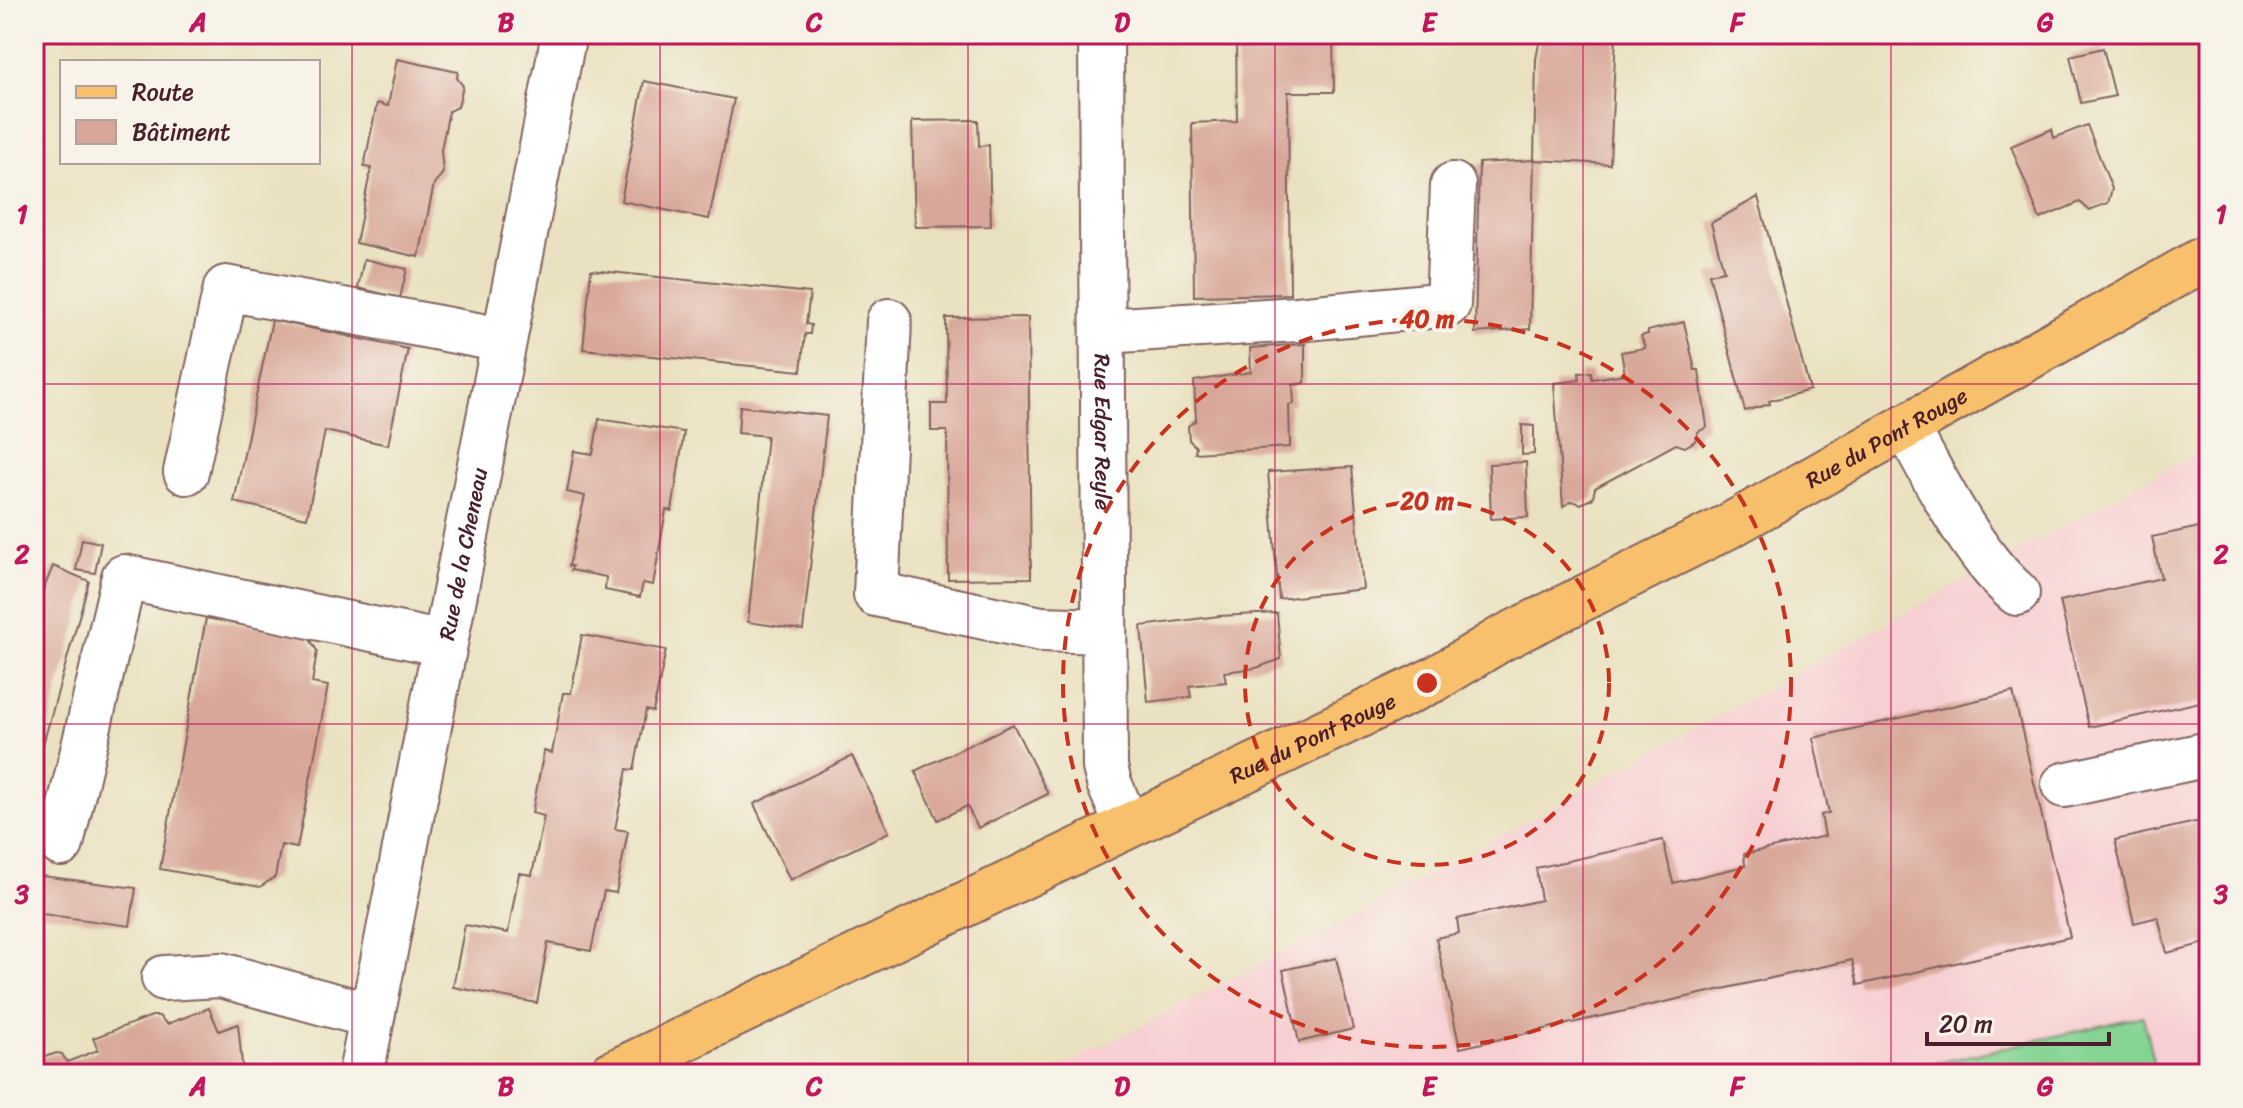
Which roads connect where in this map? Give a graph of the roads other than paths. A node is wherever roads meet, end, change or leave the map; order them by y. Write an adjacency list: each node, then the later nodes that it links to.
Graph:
1 (564, 34): 7 (street, Rue de la Cheneau)
2 (1101, 34): 6 (street, Rue Edgar Reyle)
3 (1453, 185): 6 (street)
4 (2209, 256): 8 (main road, Rue du Pont Rouge)
5 (889, 321): 11 (street)
6 (1104, 331): 11 (street, Rue Edgar Reyle)
7 (503, 340): 9 (street); 12 (street, Rue de la Cheneau)
8 (1906, 426): 10 (street); 15 (main road, Rue du Pont Rouge)
9 (186, 472)
10 (2017, 593)
11 (1104, 631): 15 (street, Rue Edgar Reyle)
12 (444, 644): 16 (street); 18 (street, Rue de la Cheneau)
13 (2209, 754): 14 (street)
14 (2064, 785)
15 (1127, 825): 20 (main road, Rue du Pont Rouge)
16 (61, 844)
17 (164, 978): 18 (street)
18 (372, 1016): 19 (street, Rue de la Cheneau)
19 (361, 1074)
20 (611, 1074)

